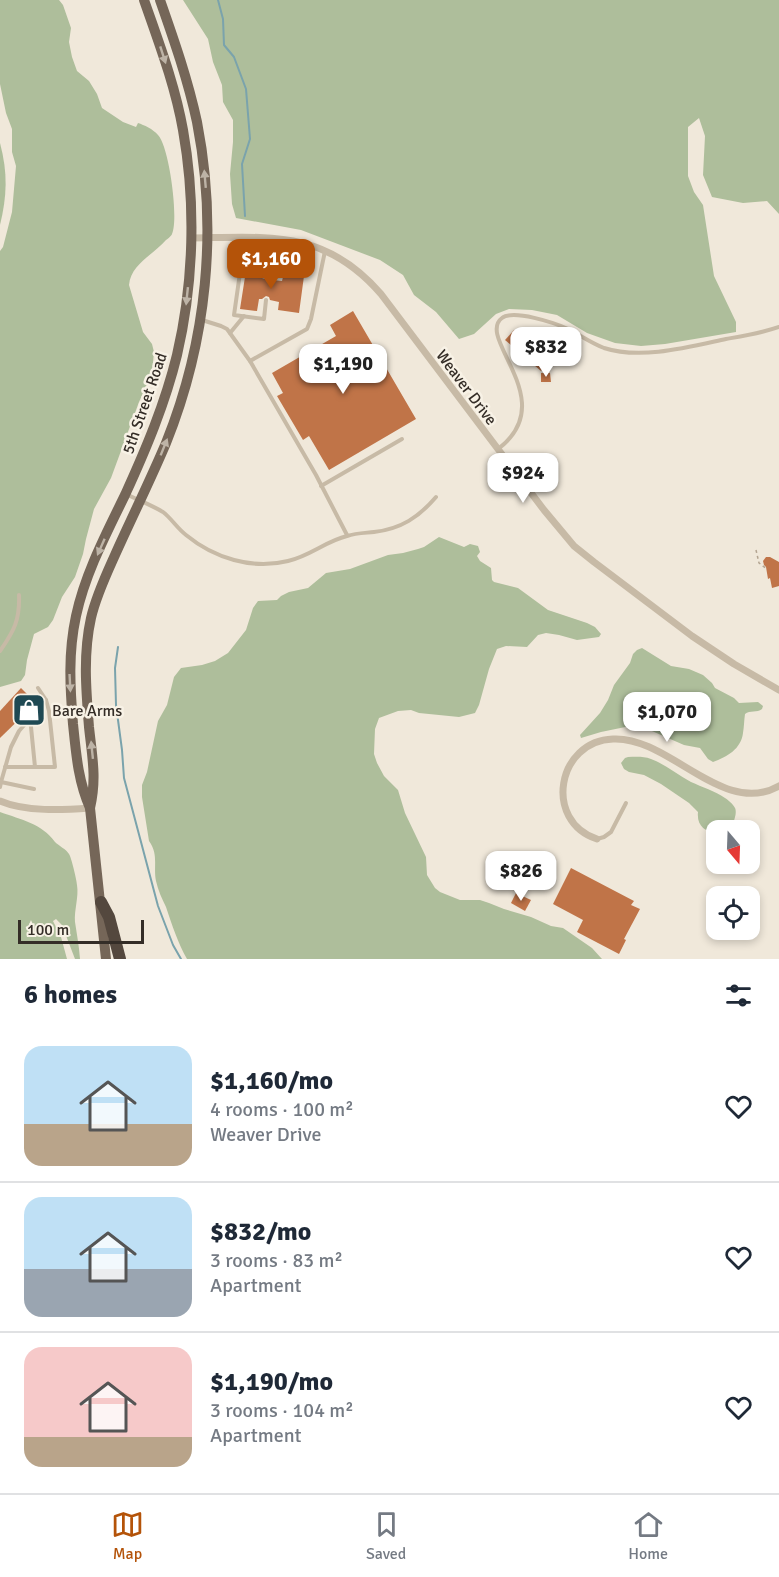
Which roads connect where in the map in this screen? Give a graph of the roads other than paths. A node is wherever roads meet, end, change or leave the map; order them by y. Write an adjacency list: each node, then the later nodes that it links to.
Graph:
1 (144, 0): 3 (main road, 5th Street Road, one-way to 3)
2 (160, 0): 4 (main road, 5th Street Road, one-way to 2)
3 (191, 238): 4 (street, Weaver Drive); 18 (main road, 5th Street Road, one-way to 18)
4 (208, 238): 5 (street, Weaver Drive); 11 (main road, 5th Street Road)
5 (269, 238): 6 (street, Weaver Drive); 7 (lane)
6 (326, 250): 14 (lane); 16 (street, Weaver Drive)
7 (266, 262): 8 (lane); 10 (lane)
8 (269, 279)
9 (266, 300): 10 (lane)
10 (244, 316): 13 (lane)
11 (200, 320): 13 (lane); 20 (main road, 5th Street Road, one-way to 11)
12 (779, 327): 16 (lane)
13 (231, 333): 14 (lane)
14 (250, 362): 17 (lane)
15 (402, 439): 17 (lane)
16 (497, 450): 25 (street, Weaver Drive)
17 (321, 486): 21 (lane)
18 (125, 494): 20 (lane); 35 (main road, 5th Street Road, one-way to 35)
19 (436, 497): 21 (lane)
20 (140, 501): 21 (lane); 35 (main road, 5th Street Road, one-way to 20)
21 (347, 536)
22 (19, 596): 23 (lane)
23 (0, 651)
24 (38, 688): 26 (lane)
25 (779, 690)
26 (46, 700): 27 (lane); 29 (lane)
27 (30, 717): 28 (lane); 29 (lane)
28 (5, 767): 29 (lane); 30 (lane)
29 (35, 767)
30 (1, 784): 32 (lane)
31 (779, 786): 36 (street)
32 (34, 789)
33 (0, 801): 35 (street)
34 (626, 803): 36 (lane)
35 (90, 808): 37 (main road, 5th Street Road)
36 (597, 839)
37 (101, 902): 38 (main road, 5th Street Road); 39 (highway)
38 (106, 959)
39 (120, 959)

